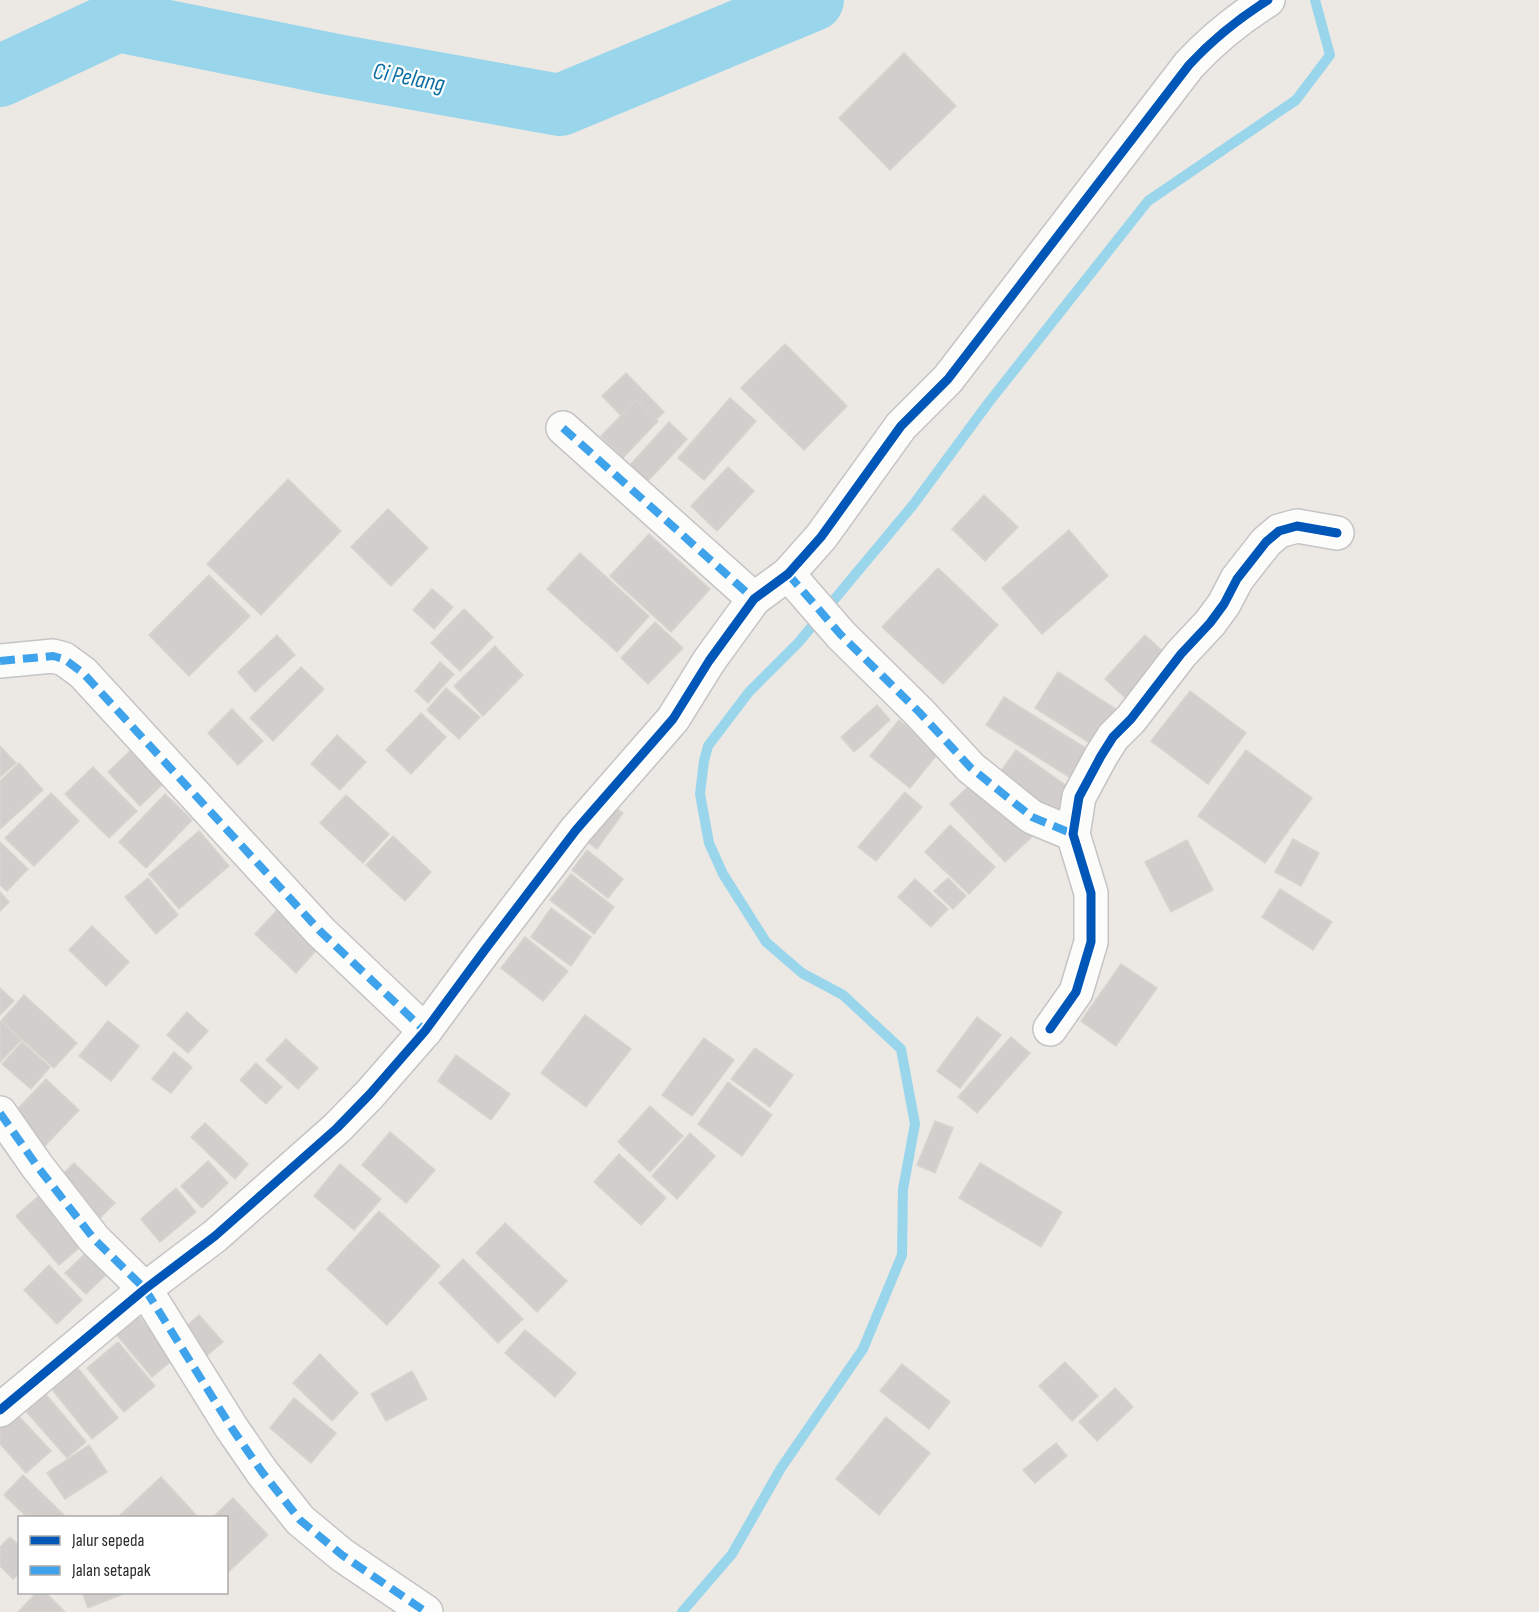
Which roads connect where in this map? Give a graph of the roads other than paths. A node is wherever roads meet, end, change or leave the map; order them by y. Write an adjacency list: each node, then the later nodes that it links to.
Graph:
1 (1268, 0): 4 (street)
2 (563, 428): 5 (street)
3 (1337, 533): 7 (street)
4 (788, 574): 5 (street); 7 (street)
5 (754, 598): 9 (street)
6 (0, 661): 9 (street)
7 (1073, 834): 8 (street)
8 (1050, 1029)
9 (425, 1031): 11 (street)
10 (0, 1113): 11 (street)
11 (146, 1289): 12 (street); 13 (street)
12 (4, 1400)
13 (426, 1612)

